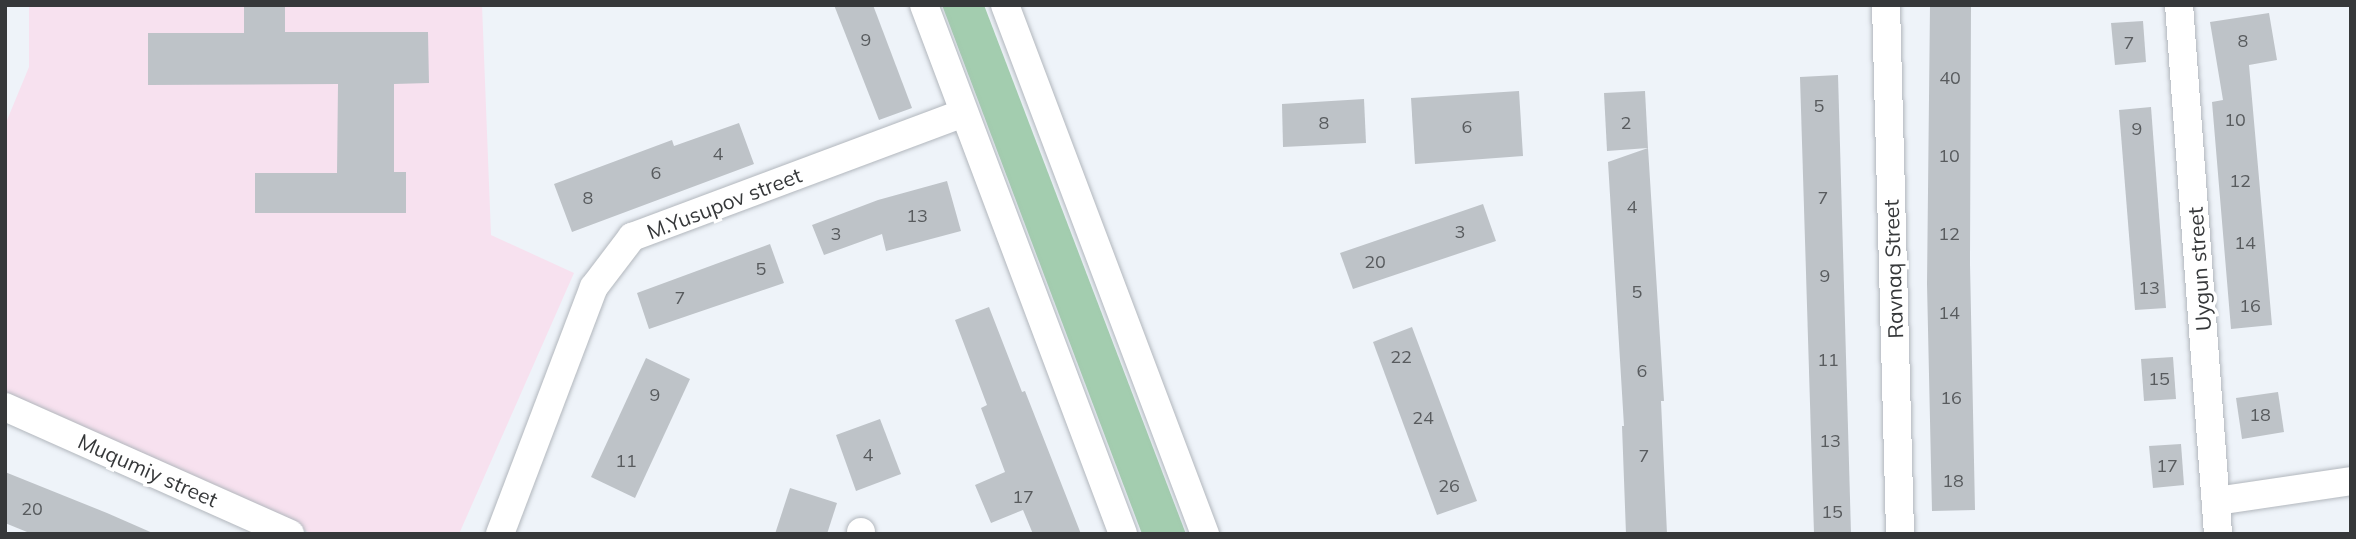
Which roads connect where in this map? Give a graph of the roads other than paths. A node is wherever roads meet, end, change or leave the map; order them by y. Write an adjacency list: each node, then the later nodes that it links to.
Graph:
1 (924, 5): 5 (street)
2 (1005, 5): 12 (street)
3 (1886, 5): 13 (street, Ravnaq Street)
4 (2179, 5): 8 (street, Uygun street)
5 (964, 113): 10 (street, M.Yusupov street); 11 (street)
6 (5, 407): 9 (street, Muqumiy street)
7 (2351, 481): 8 (street)
8 (2216, 501): 14 (street, Uygun street)
9 (290, 534)
10 (500, 534)
11 (1123, 534)
12 (1205, 534)
13 (1900, 534)
14 (2218, 534)

